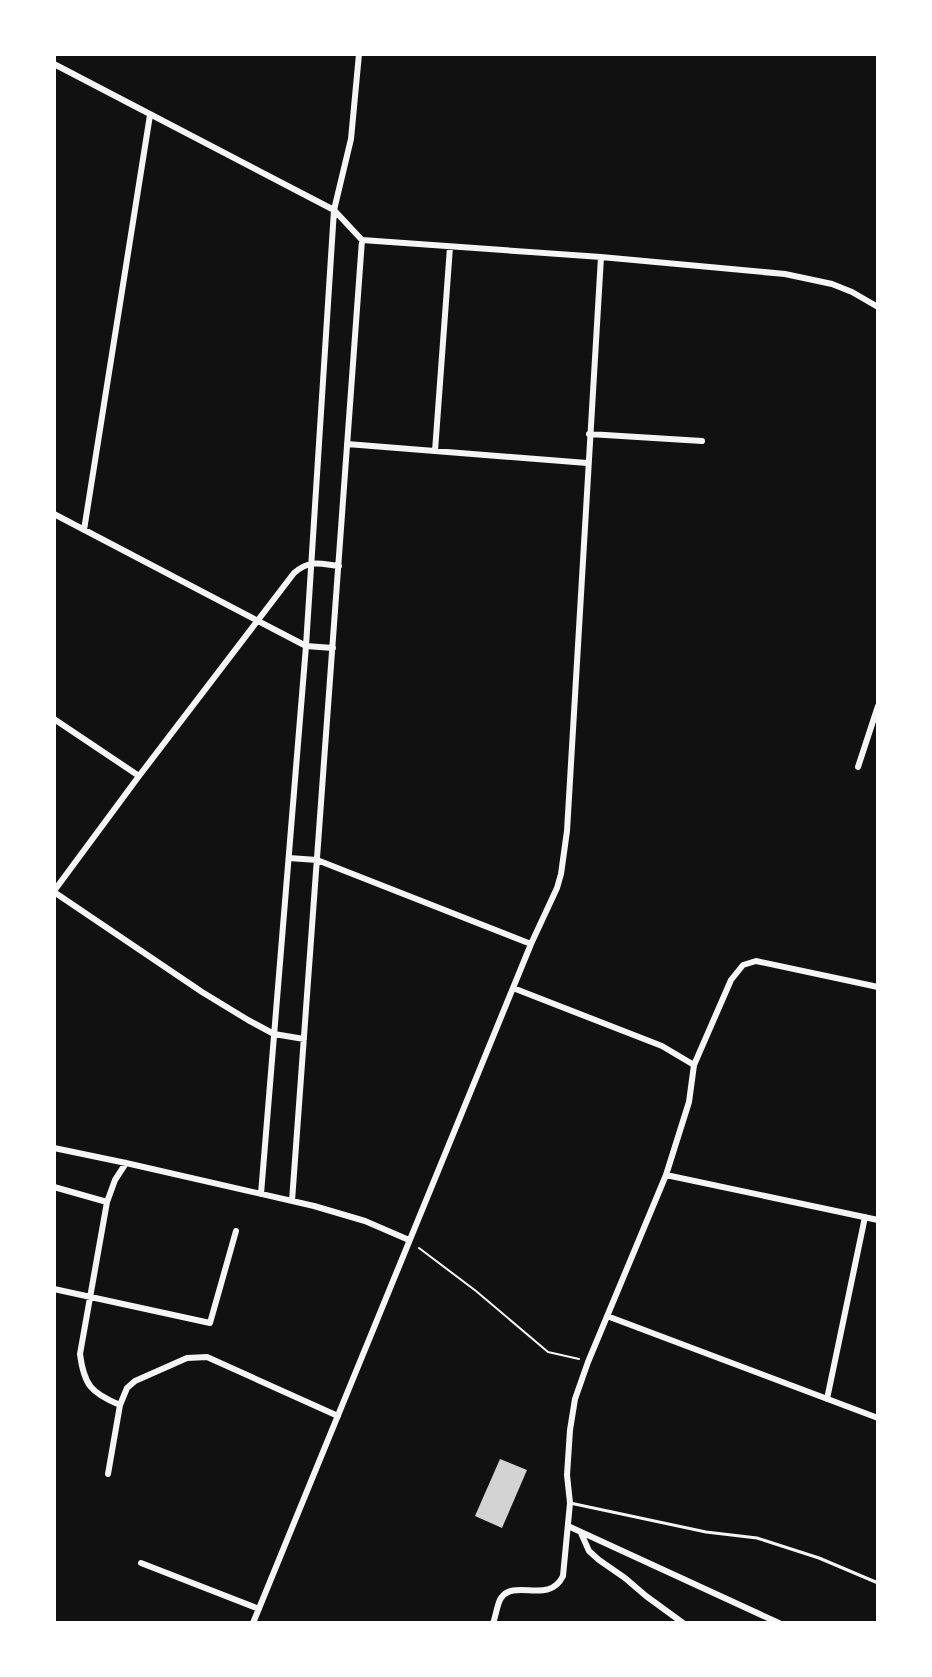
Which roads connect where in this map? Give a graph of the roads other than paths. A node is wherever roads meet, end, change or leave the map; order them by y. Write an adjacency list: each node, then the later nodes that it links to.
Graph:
1 (359, 54): 4 (street)
2 (54, 64): 3 (street)
3 (150, 115): 4 (street); 15 (street)
4 (334, 210): 5 (street); 16 (street)
5 (362, 240): 6 (street); 11 (street)
6 (450, 247): 7 (street); 12 (street)
7 (601, 257): 8 (street); 9 (street)
8 (878, 307)
9 (589, 434): 10 (street); 13 (street)
10 (702, 441)
11 (347, 444): 12 (street); 17 (street)
12 (435, 451): 13 (street)
13 (587, 463): 28 (street)
14 (54, 514): 15 (street)
15 (84, 530): 18 (street)
16 (311, 563): 17 (street); 18 (street); 19 (street)
17 (339, 566): 20 (street)
18 (257, 622): 19 (street); 24 (street)
19 (306, 646): 20 (street); 25 (street)
20 (333, 648): 26 (street)
21 (878, 706): 23 (street)
22 (54, 719): 24 (street)
23 (858, 767)
24 (139, 776): 27 (street)
25 (289, 858): 26 (street); 31 (street)
26 (317, 860): 28 (street); 32 (street)
27 (54, 892): 31 (street)
28 (531, 944): 30 (street)
29 (878, 987): 33 (street)
30 (513, 988): 33 (street); 44 (street)
31 (274, 1034): 32 (street); 38 (street)
32 (304, 1039): 39 (street)
33 (694, 1065): 36 (street)
34 (54, 1148): 35 (street)
35 (126, 1163): 38 (street); 40 (street)
36 (666, 1175): 41 (street); 47 (street)
37 (54, 1187): 40 (street)
38 (261, 1194): 39 (street)
39 (292, 1201): 44 (street)
40 (107, 1202): 46 (street)
41 (865, 1217): 42 (street); 48 (street)
42 (878, 1220)
43 (236, 1231): 46 (street)
44 (409, 1240): 50 (street)
45 (54, 1289): 46 (street)
46 (91, 1297): 49 (street)
47 (607, 1316): 48 (street); 53 (street)
48 (827, 1399): 51 (street)
49 (120, 1405): 50 (street); 52 (street)
50 (338, 1416): 58 (street)
51 (878, 1418)
52 (108, 1474)
53 (570, 1503): 54 (street); 57 (lane)
54 (568, 1526): 55 (street); 60 (street)
55 (581, 1533): 61 (street); 62 (street)
56 (141, 1563): 58 (street)
57 (878, 1583)
58 (259, 1609): 59 (street)
59 (253, 1623)
60 (493, 1623)
61 (683, 1623)
62 (779, 1623)

